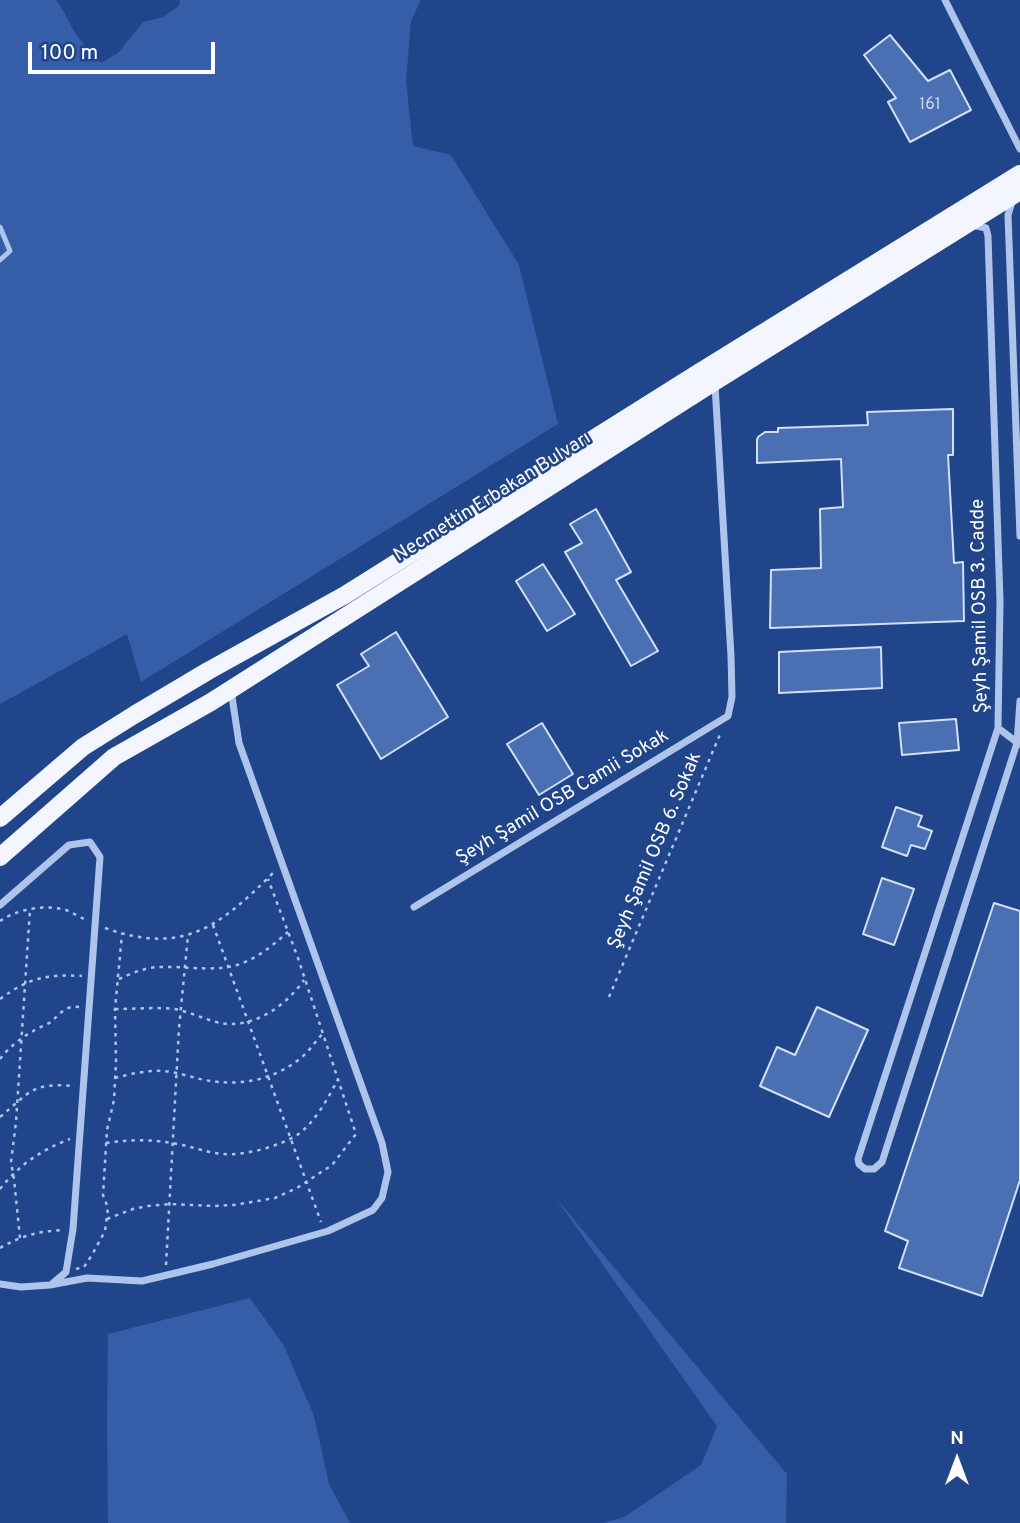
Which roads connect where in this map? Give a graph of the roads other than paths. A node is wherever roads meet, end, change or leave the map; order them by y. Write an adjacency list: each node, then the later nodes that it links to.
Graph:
1 (945, 0): 2 (street)
2 (1020, 149)
3 (1020, 174): 14 (main road, Necmettin Erbakan Bulvarı)
4 (1018, 192): 5 (main road, Necmettin Erbakan Bulvarı); 9 (street)
5 (966, 225): 8 (main road, Necmettin Erbakan Bulvarı); 12 (street, Şeyh Şamil OSB 3. Cadde)
6 (0, 227): 7 (lane)
7 (0, 260)
8 (715, 382): 10 (main road, Necmettin Erbakan Bulvarı); 17 (street, Şeyh Şamil OSB Camii Sokak)
9 (1020, 536)
10 (231, 689): 15 (main road, Necmettin Erbakan Bulvarı); 19 (street)
11 (1020, 701): 13 (street)
12 (998, 728): 13 (street); 13 (street, Şeyh Şamil OSB 3. Cadde)
13 (1019, 743)
14 (0, 818)
15 (0, 857)
16 (0, 905): 19 (street)
17 (414, 907)
18 (0, 1284): 19 (street)
19 (50, 1285)

